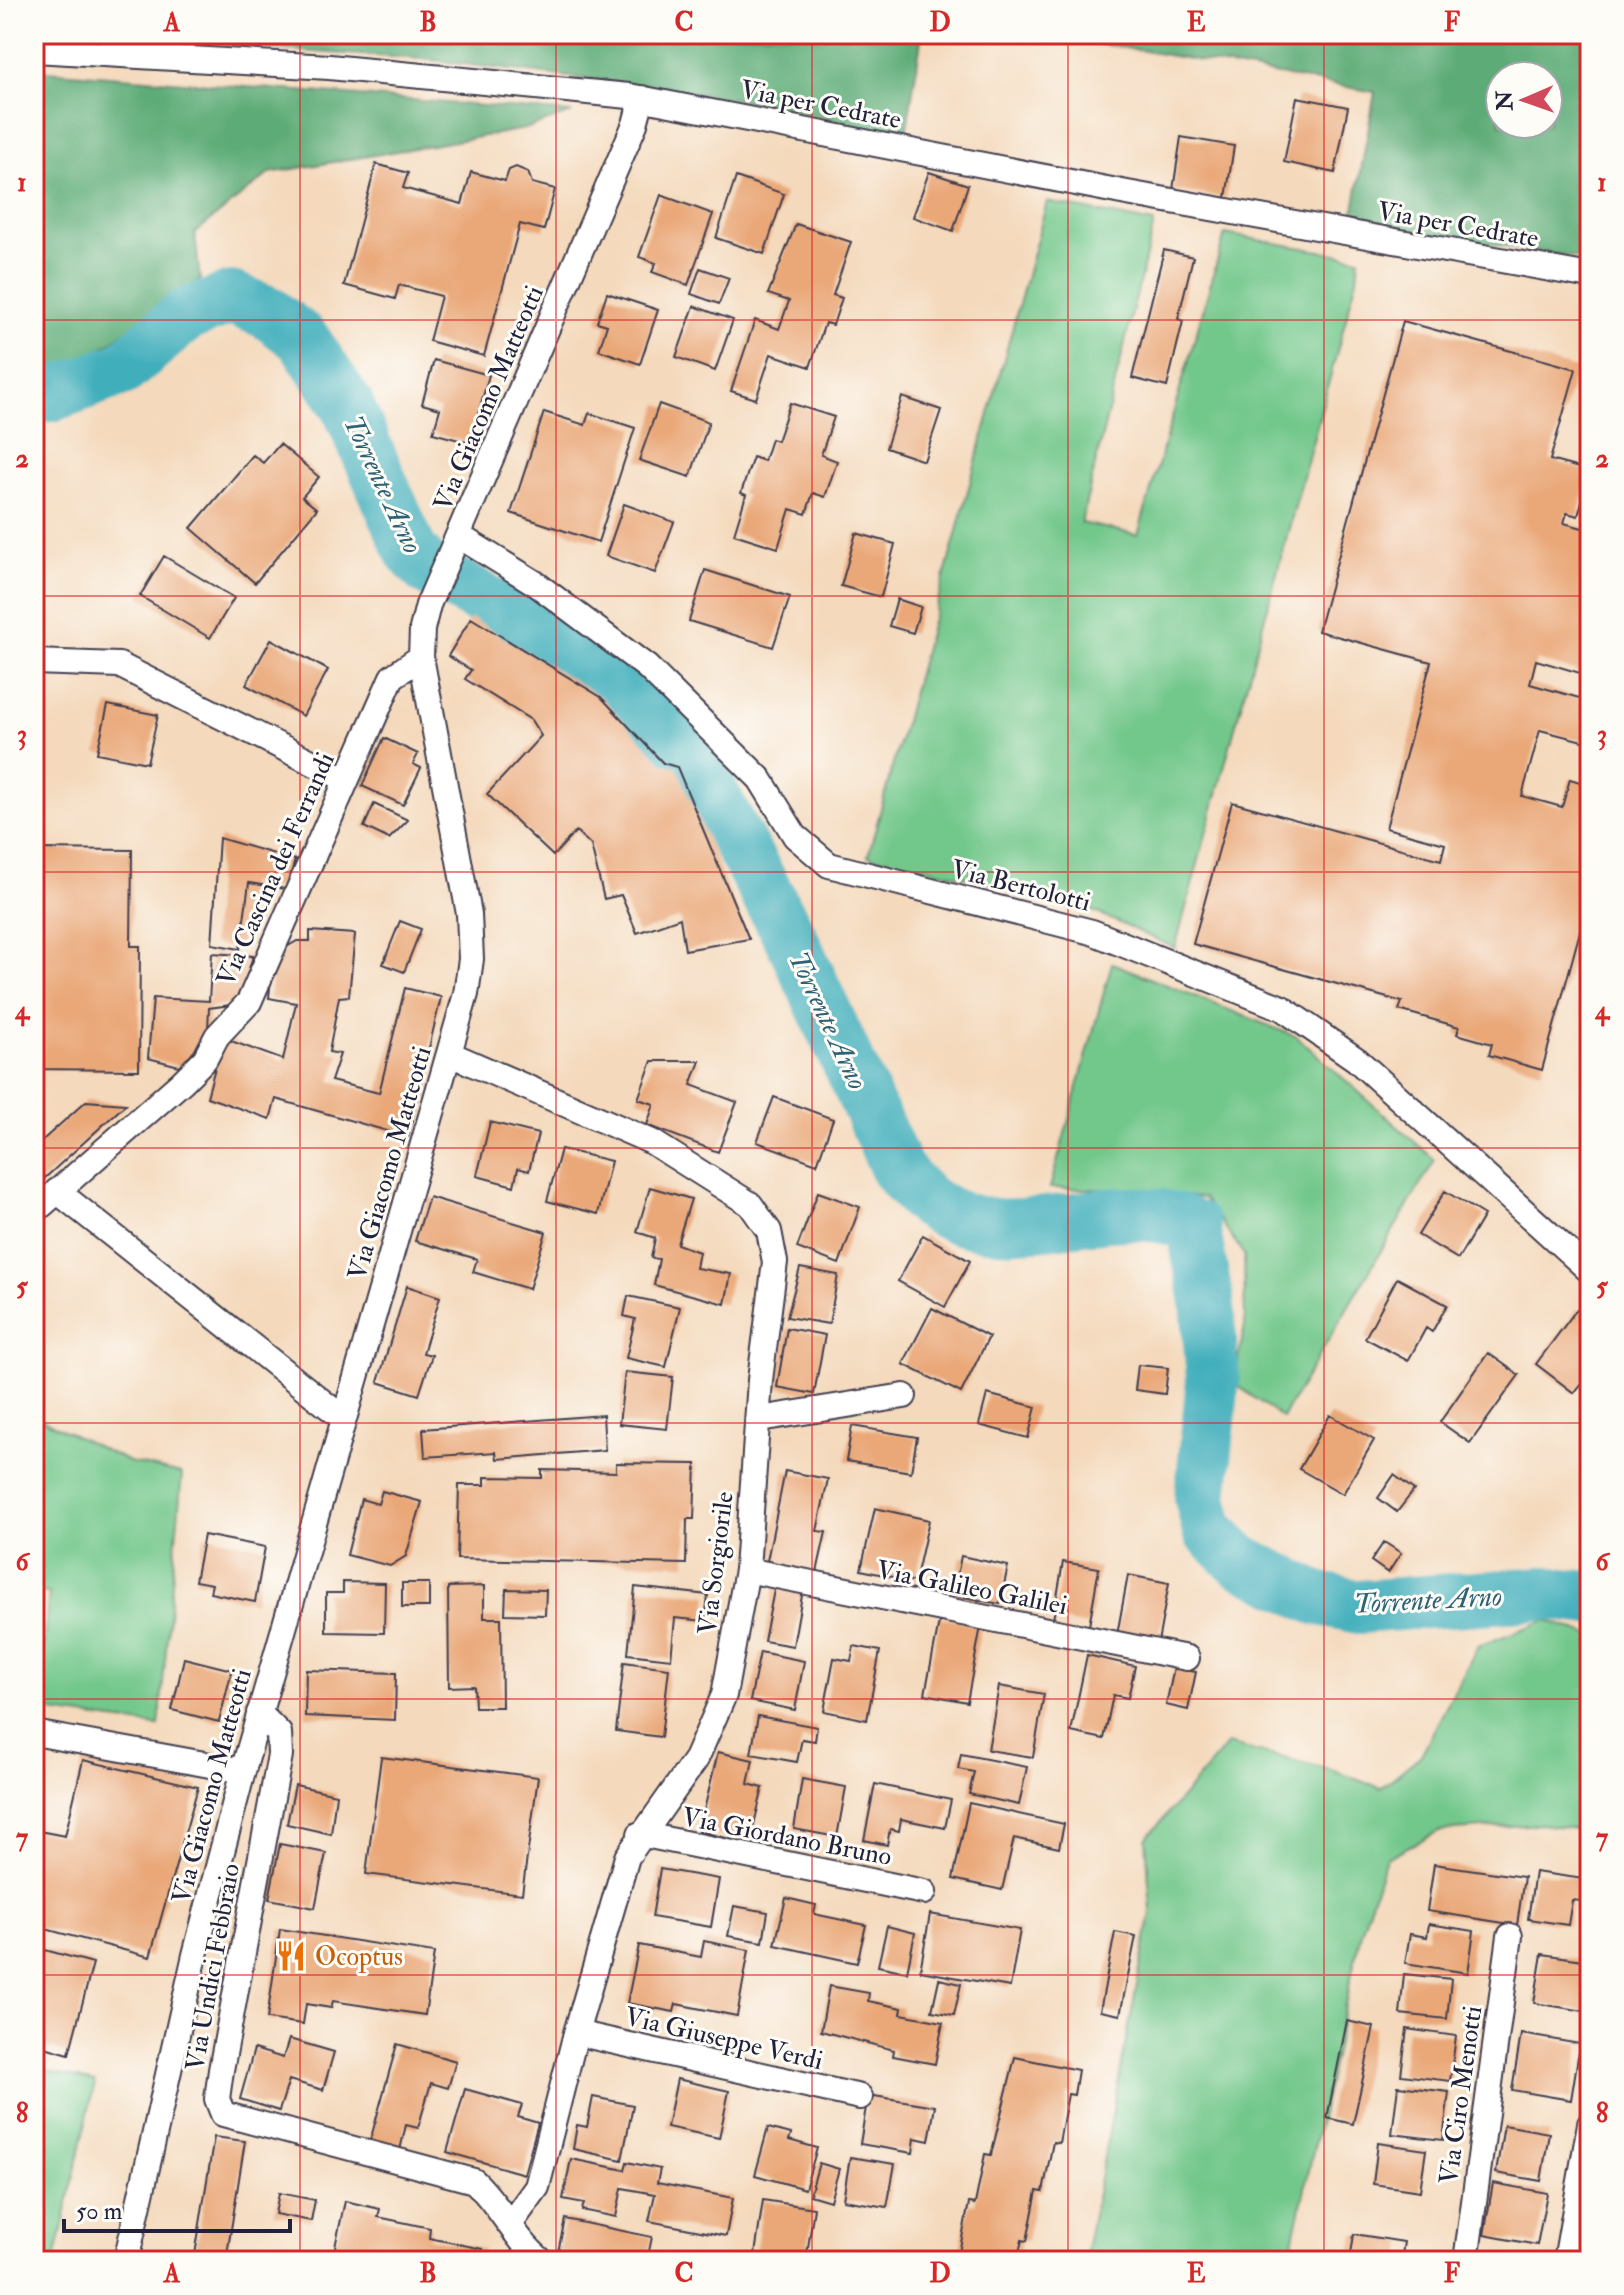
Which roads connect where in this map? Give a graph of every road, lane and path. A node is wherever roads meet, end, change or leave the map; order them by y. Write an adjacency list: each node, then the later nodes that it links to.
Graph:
1 (120, 45): 2 (street, Via per Cedrate); 3 (street, Via per Cedrate)
2 (34, 50)
3 (642, 98): 4 (street, Via per Cedrate); 5 (street, Via Giacomo Matteotti)
4 (1590, 276)
5 (455, 544): 6 (street, Via Giacomo Matteotti); 12 (street, Via Bertolotti)
6 (421, 657): 8 (street, Via Cascina dei Ferrandi); 9 (street, Via Giacomo Matteotti)
7 (34, 662): 8 (street)
8 (345, 779): 10 (street, Via Cascina dei Ferrandi)
9 (450, 1054): 14 (street, Via Giacomo Matteotti); 15 (street, Via Sorgiorile)
10 (57, 1191): 11 (street, Via Cascina dei Ferrandi); 14 (street)
11 (34, 1212)
12 (1590, 1271)
13 (904, 1396): 15 (street)
14 (344, 1419): 18 (street, Via Giacomo Matteotti)
15 (759, 1419): 16 (street, Via Sorgiorile)
16 (747, 1570): 17 (street, Via Galileo Galilei); 21 (street, Via Sorgiorile)
17 (1187, 1658)
18 (259, 1713): 20 (street, Via Giacomo Matteotti); 27 (street, Via Undici Febbraio)
19 (34, 1733): 20 (street)
20 (243, 1771): 28 (street, Via Giacomo Matteotti)
21 (640, 1834): 22 (street, Via Giordano Bruno); 24 (street, Via Sorgiorile)
22 (924, 1892)
23 (1510, 1936): 30 (street, Via Ciro Menotti)
24 (576, 2033): 25 (street, Via Giuseppe Verdi); 27 (street, Via Sorgiorile)
25 (860, 2097)
26 (1590, 2124): 31 (street)
27 (511, 2223): 29 (street, Via Undici Febbraio)
28 (126, 2261)
29 (542, 2261)
30 (1466, 2261)
31 (1566, 2261)

